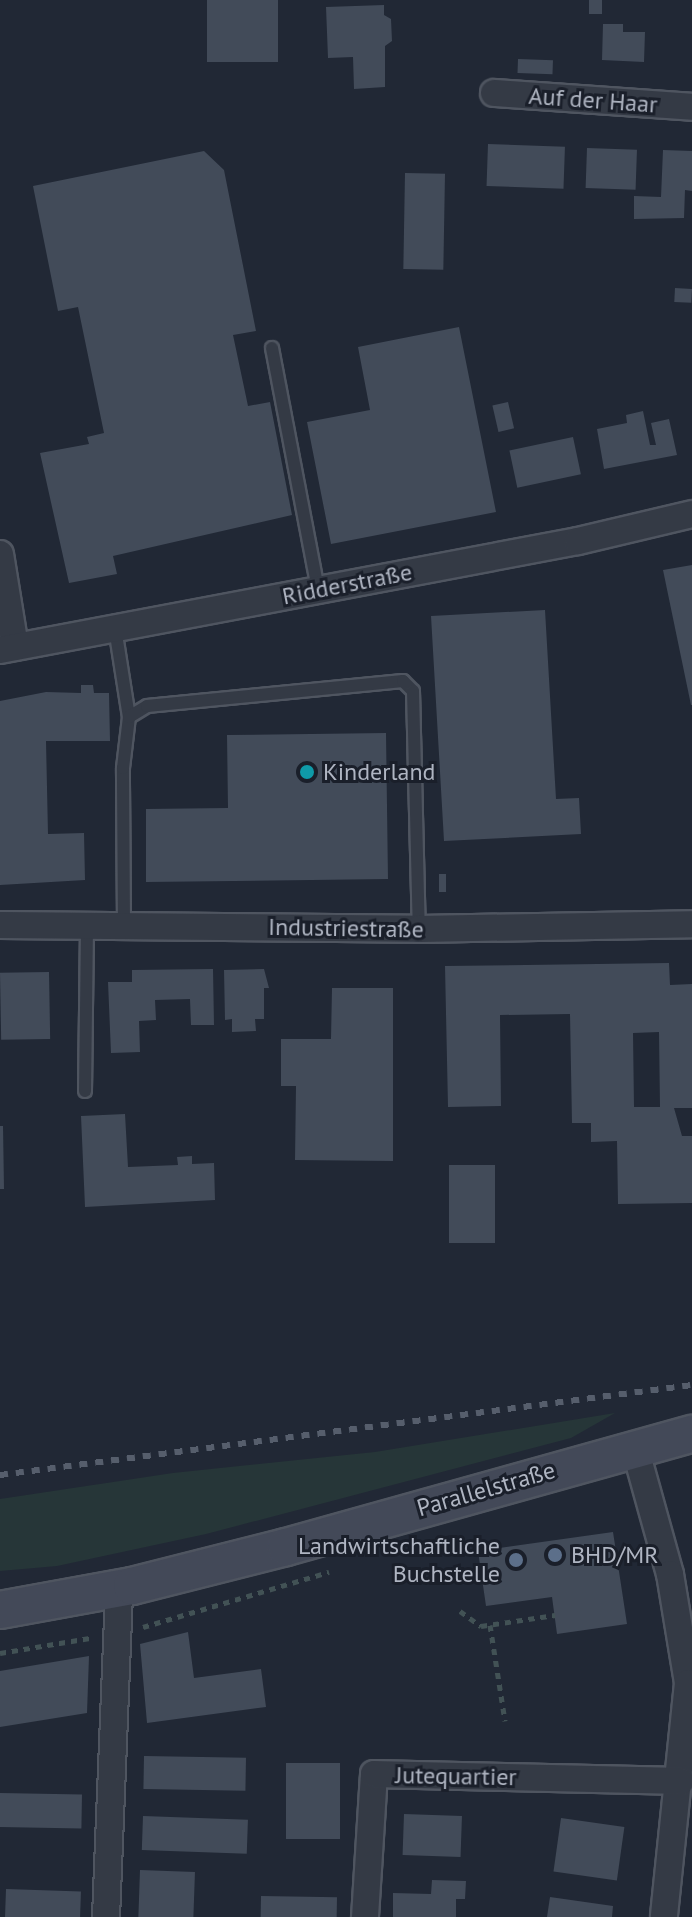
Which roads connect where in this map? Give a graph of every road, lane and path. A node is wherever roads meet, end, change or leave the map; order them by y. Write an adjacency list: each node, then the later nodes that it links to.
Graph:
1 (494, 93): 2 (street, Auf der Haar)
2 (692, 107)
3 (272, 348): 6 (lane)
4 (692, 514): 6 (street, Ridderstraße)
5 (0, 554): 8 (street)
6 (318, 590): 7 (street, Ridderstraße)
7 (115, 628): 8 (street, Ridderstraße); 9 (lane)
8 (7, 648)
9 (129, 717): 11 (lane); 14 (lane)
10 (87, 924): 11 (street, Industriestraße); 13 (street, Industriestraße); 15 (lane)
11 (124, 924): 14 (street, Industriestraße)
12 (692, 924): 14 (street, Industriestraße)
13 (0, 925)
14 (419, 929)
15 (85, 1091)
16 (692, 1434): 17 (main road, Parallelstraße)
17 (635, 1448): 18 (main road, Parallelstraße); 24 (street)
18 (119, 1588): 19 (main road, Parallelstraße); 26 (street)
19 (0, 1610)
20 (460, 1611): 22 (path)
21 (555, 1615): 22 (path)
22 (490, 1625): 23 (path)
23 (505, 1721)
24 (688, 1752): 25 (street)
25 (681, 1781): 27 (street, Jutequartier); 28 (street)
26 (106, 1917)
27 (365, 1917)
28 (664, 1917)

